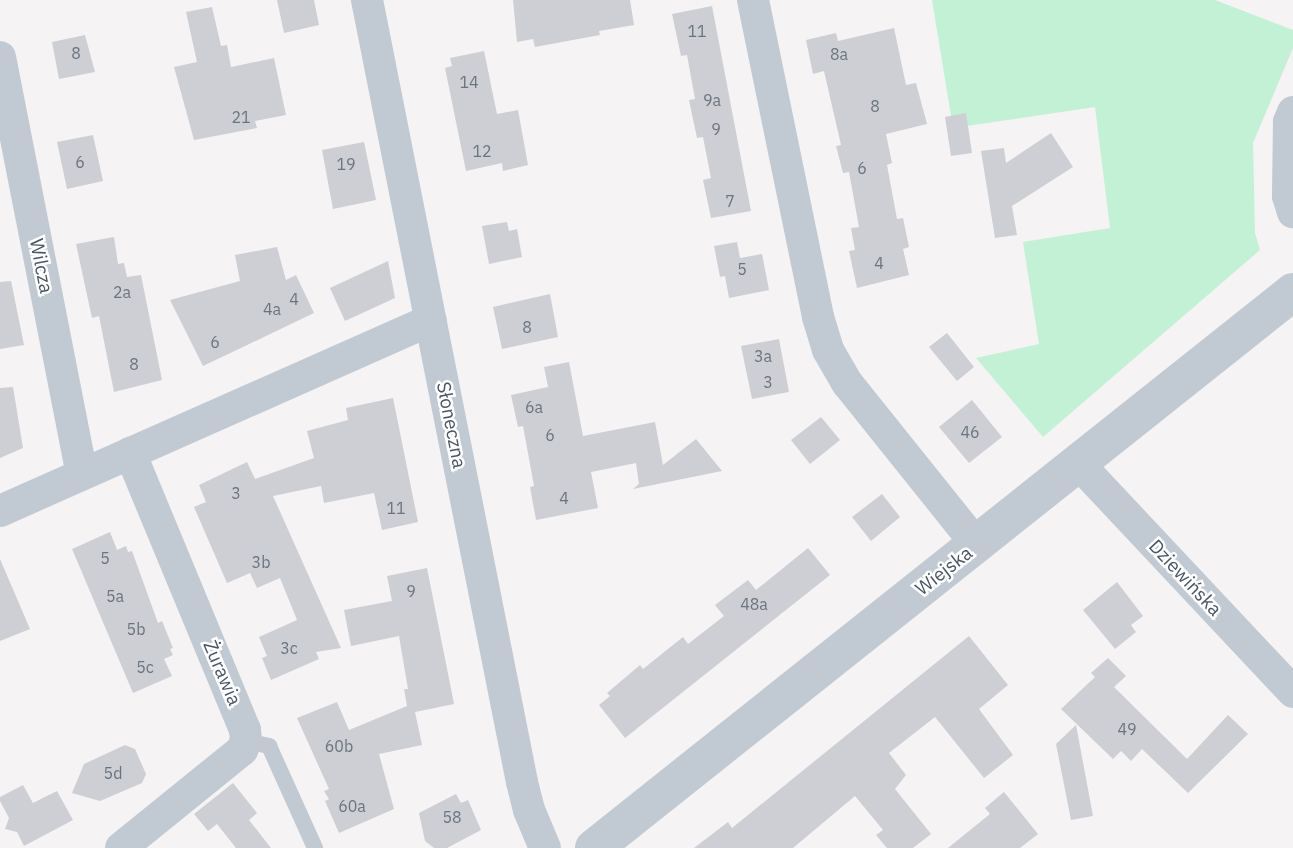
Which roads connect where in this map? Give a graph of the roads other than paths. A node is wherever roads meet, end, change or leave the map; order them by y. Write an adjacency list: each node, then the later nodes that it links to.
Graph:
1 (367, 0): 7 (street, Słoneczna)
2 (754, 0): 12 (street)
3 (0, 57): 10 (street, Wilcza)
4 (1293, 111): 5 (street)
5 (1293, 212)
6 (1293, 292): 9 (street, Wiejska)
7 (431, 320): 8 (street); 17 (street, Słoneczna)
8 (130, 453): 10 (street); 14 (street, Żurawia)
9 (1077, 463): 12 (street, Wiejska); 13 (street, Dziewińska)
10 (82, 474): 11 (street)
11 (0, 511)
12 (977, 545): 18 (street, Wiejska)
13 (1293, 692)
14 (246, 741): 15 (street); 16 (lane)
15 (121, 848)
16 (315, 848)
17 (545, 848)
18 (594, 848)

